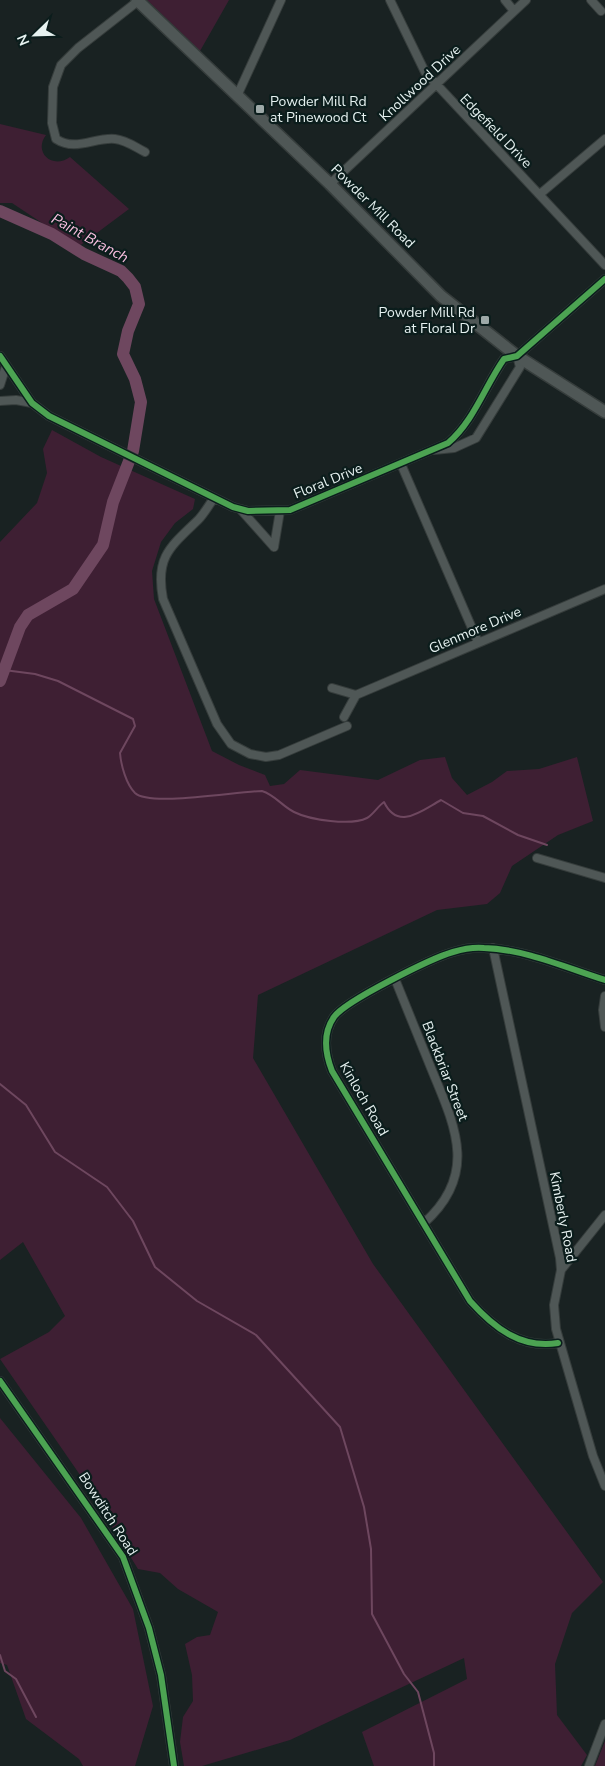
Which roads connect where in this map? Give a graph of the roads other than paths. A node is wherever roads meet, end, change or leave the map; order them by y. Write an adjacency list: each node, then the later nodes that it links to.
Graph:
1 (137, 0): 10 (main road, Powder Mill Road); 12 (street)
2 (281, 0): 10 (street)
3 (390, 0): 9 (street, Edgefield Drive)
4 (505, 0): 7 (street)
5 (526, 0): 7 (street, Knollwood Drive)
6 (590, 0): 8 (street)
7 (514, 11): 9 (street, Knollwood Drive)
8 (601, 11)
9 (435, 86): 13 (street, Knollwood Drive); 14 (street, Edgefield Drive)
10 (237, 96): 13 (main road, Powder Mill Road)
11 (605, 139): 14 (street)
12 (145, 152)
13 (330, 184): 18 (main road, Powder Mill Road)
14 (540, 194): 15 (street, Edgefield Drive)
15 (605, 265)
16 (605, 278): 18 (street, Floral Drive)
17 (0, 356): 19 (street, Floral Drive)
18 (517, 356): 23 (main road, Powder Mill Road); 24 (street, Floral Drive); 24 (street, Floral Drive)
19 (6, 366): 20 (street); 22 (street, Floral Drive)
20 (0, 385)
21 (0, 401): 22 (street)
22 (32, 403): 26 (street, Floral Drive)
23 (605, 412)
24 (432, 450): 25 (street, Floral Drive)
25 (401, 464): 28 (street, Floral Drive); 30 (street)
26 (214, 498): 27 (street, Floral Drive); 34 (street)
27 (240, 509): 28 (street, Floral Drive); 28 (street)
28 (280, 511)
29 (605, 589): 30 (street, Glenmore Drive)
30 (478, 642): 32 (street, Glenmore Drive)
31 (332, 688): 32 (street)
32 (356, 695): 33 (street)
33 (344, 717)
34 (347, 726)
35 (537, 858): 36 (street)
36 (605, 878)
37 (492, 948): 38 (street, Kinloch Road); 39 (street, Kinloch Road); 44 (street, Kimberly Road)
38 (396, 979): 43 (street, Blackbriar Street); 43 (street, Kinloch Road)
39 (605, 980)
40 (605, 996): 41 (street)
41 (605, 1027)
42 (605, 1215): 44 (street)
43 (424, 1223): 45 (street, Kinloch Road)
44 (561, 1270): 45 (street, Kimberly Road)
45 (558, 1343): 47 (street, Kimberly Road)
46 (0, 1381): 49 (street, Bowditch Road)
47 (605, 1486)
48 (605, 1724): 50 (street)
49 (174, 1766)
50 (588, 1766)

